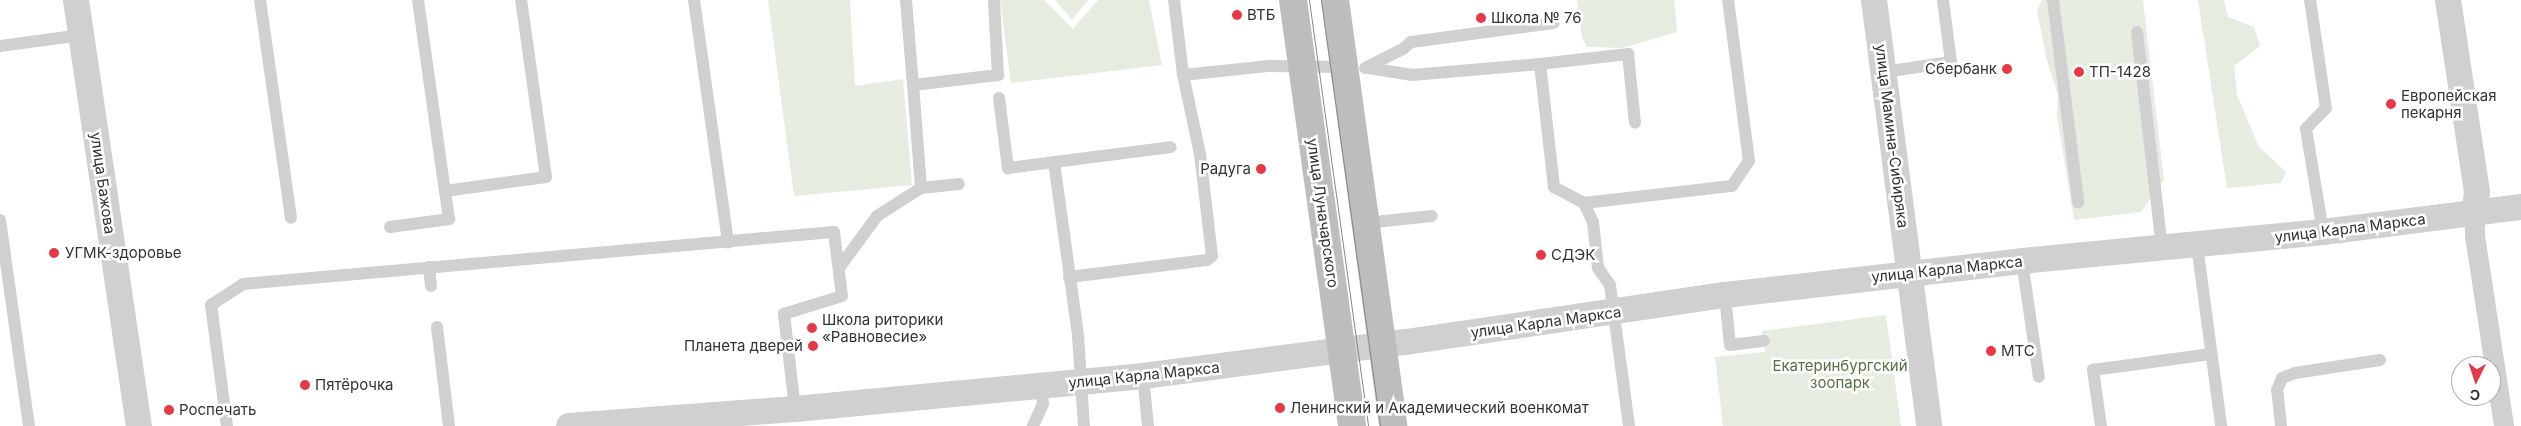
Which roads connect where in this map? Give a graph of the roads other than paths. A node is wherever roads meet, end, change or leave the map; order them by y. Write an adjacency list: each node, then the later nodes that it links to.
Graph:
1 (76, 0): 19 (street, улица Бажова)
2 (260, 0): 39 (lane)
3 (418, 0): 33 (lane)
4 (521, 0): 33 (lane)
5 (694, 0): 44 (lane)
6 (906, 0): 26 (lane)
7 (1174, 0): 25 (lane)
8 (1293, 0): 22 (main road, улица Луначарского)
9 (1335, 0): 23 (main road)
10 (1728, 0): 35 (lane)
11 (1874, 0): 24 (street, улица Мамина-Сибиряка)
12 (1943, 0): 24 (lane)
13 (2053, 0): 34 (lane)
14 (2310, 0): 43 (lane)
15 (2448, 0): 37 (street)
16 (994, 1): 26 (lane)
17 (1554, 23): 23 (lane)
18 (2137, 32): 46 (lane)
19 (81, 35): 20 (lane); 67 (street, улица Бажова)
20 (0, 46)
21 (1540, 64): 23 (lane); 28 (lane); 35 (lane)
22 (1302, 65): 23 (lane); 25 (lane); 58 (main road, улица Луначарского)
23 (1356, 68): 41 (main road)
24 (1884, 72): 50 (street, улица Мамина-Сибиряка)
25 (1183, 74): 51 (lane)
26 (913, 85): 32 (lane)
27 (1000, 98): 30 (lane)
28 (1635, 123)
29 (1171, 147): 30 (lane)
30 (1054, 162): 51 (lane)
31 (959, 184): 32 (lane)
32 (921, 188): 49 (lane)
33 (445, 190): 42 (lane)
34 (2078, 202)
35 (1584, 203): 54 (lane)
36 (2521, 207): 37 (street, улица Карла Маркса)
37 (2475, 212): 43 (street, улица Карла Маркса); 81 (street)
38 (1432, 216): 41 (lane)
39 (291, 218)
40 (0, 220): 66 (lane)
41 (1365, 223): 57 (main road)
42 (390, 227)
43 (2323, 232): 45 (street, улица Карла Маркса)
44 (728, 243): 48 (lane); 49 (lane)
45 (2197, 245): 46 (street, улица Карла Маркса); 59 (lane)
46 (2162, 248): 47 (street, улица Карла Маркса)
47 (2022, 261): 50 (street, улица Карла Маркса); 62 (lane)
48 (429, 267): 52 (lane); 68 (lane)
49 (839, 268): 65 (lane)
50 (1909, 273): 53 (street, улица Карла Маркса); 77 (street, улица Мамина-Сибиряка)
51 (1069, 277): 63 (lane)
52 (431, 286)
53 (1724, 295): 54 (street, улица Карла Маркса); 56 (lane)
54 (1612, 312): 57 (street, улица Карла Маркса); 76 (lane)
55 (436, 327): 69 (lane)
56 (1764, 341)
57 (1381, 345): 58 (street, улица Карла Маркса); 75 (main road)
58 (1342, 351): 61 (street, улица Карла Маркса); 74 (main road, улица Луначарского)
59 (2211, 354): 78 (lane); 79 (lane)
60 (2380, 360): 80 (lane)
61 (1143, 376): 63 (street, улица Карла Маркса); 73 (lane)
62 (2039, 377)
63 (1081, 383): 64 (street, улица Карла Маркса); 72 (lane)
64 (1041, 386): 65 (street, улица Карла Маркса); 71 (lane)
65 (781, 415): 70 (street, улица Карла Маркса)
66 (30, 426)
67 (139, 426)
68 (227, 426)
69 (449, 426)
70 (569, 426)
71 (1033, 426)
72 (1084, 426)
73 (1148, 426)
74 (1352, 426)
75 (1393, 426)
76 (1628, 426)
77 (1929, 426)
78 (2101, 426)
79 (2221, 426)
80 (2282, 426)
81 (2504, 426)

